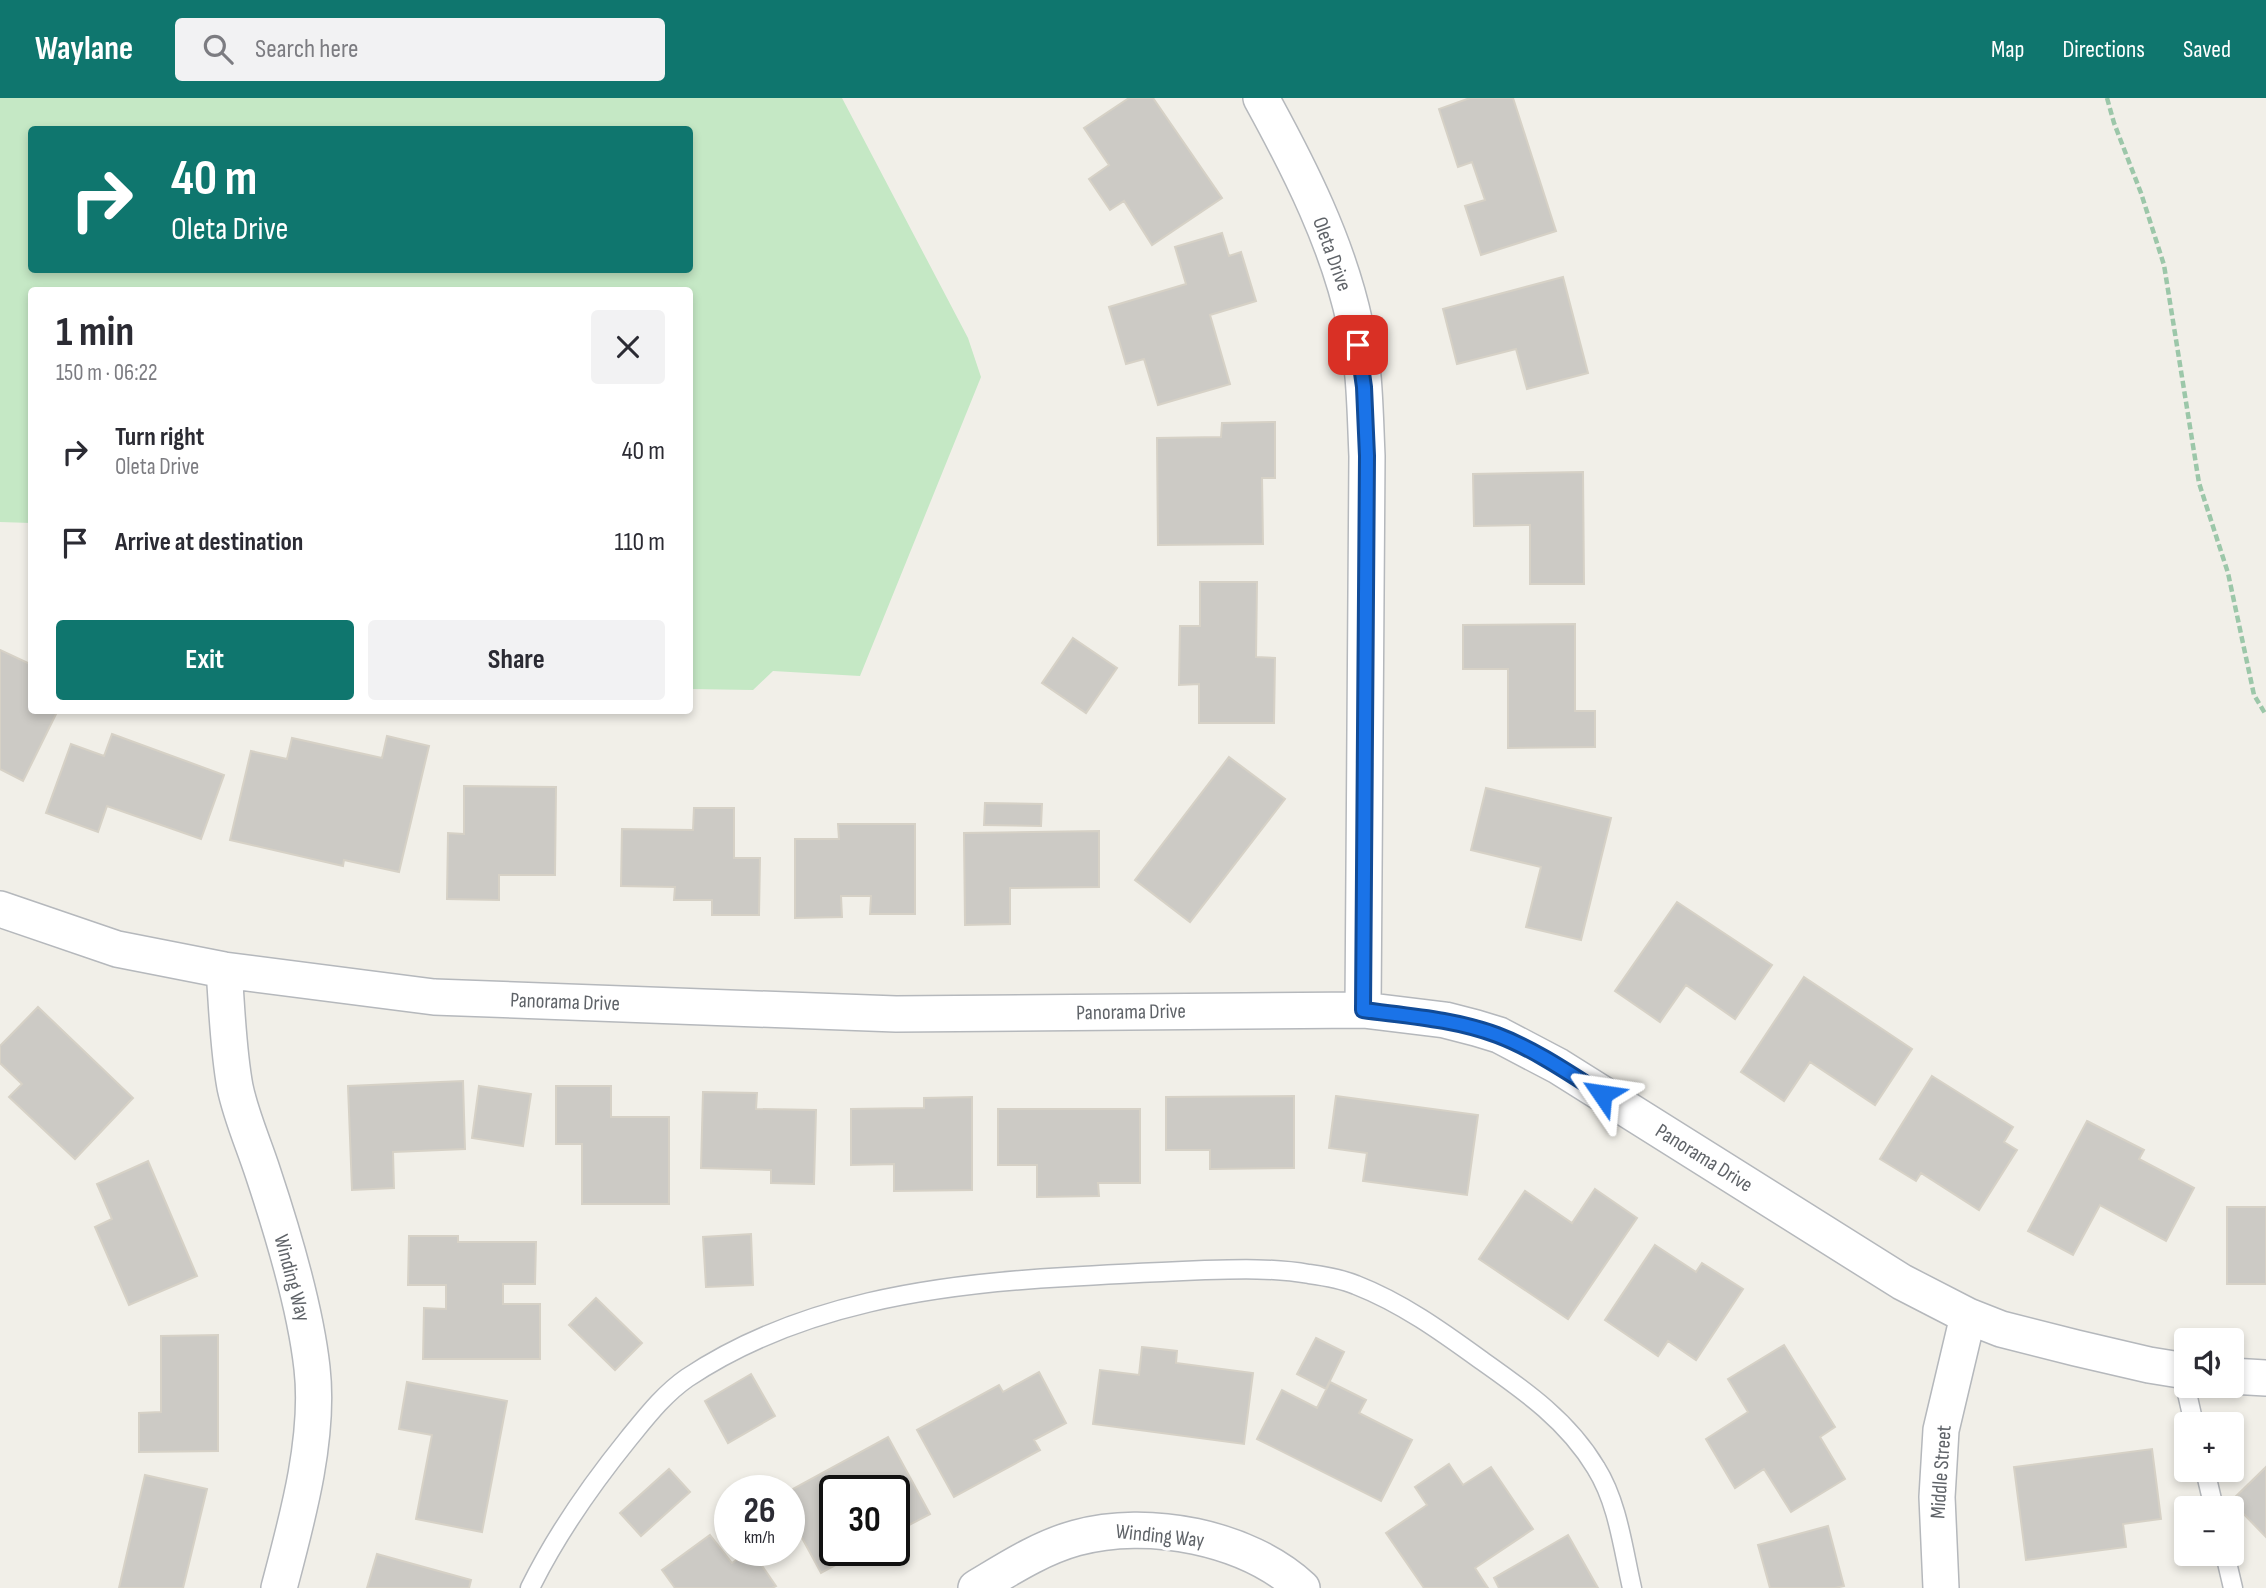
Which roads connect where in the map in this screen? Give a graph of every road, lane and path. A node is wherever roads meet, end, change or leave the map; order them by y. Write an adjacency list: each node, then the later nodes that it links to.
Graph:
1 (1261, 98): 6 (street, Oleta Drive)
2 (2108, 98): 3 (path)
3 (2266, 715)
4 (0, 909): 5 (street, Panorama Drive)
5 (224, 970): 6 (street, Panorama Drive); 12 (street, Winding Way)
6 (1363, 1010): 7 (street, Panorama Drive)
7 (1968, 1317): 8 (street, Panorama Drive); 17 (street, Middle Street)
8 (2174, 1369)
9 (2244, 1377): 10 (street)
10 (2266, 1378)
11 (2227, 1566): 18 (lane)
12 (279, 1588)
13 (530, 1588): 16 (lane)
14 (976, 1588): 15 (street, Winding Way)
15 (1302, 1588)
16 (1632, 1588)
17 (1941, 1588)
18 (2232, 1588)

